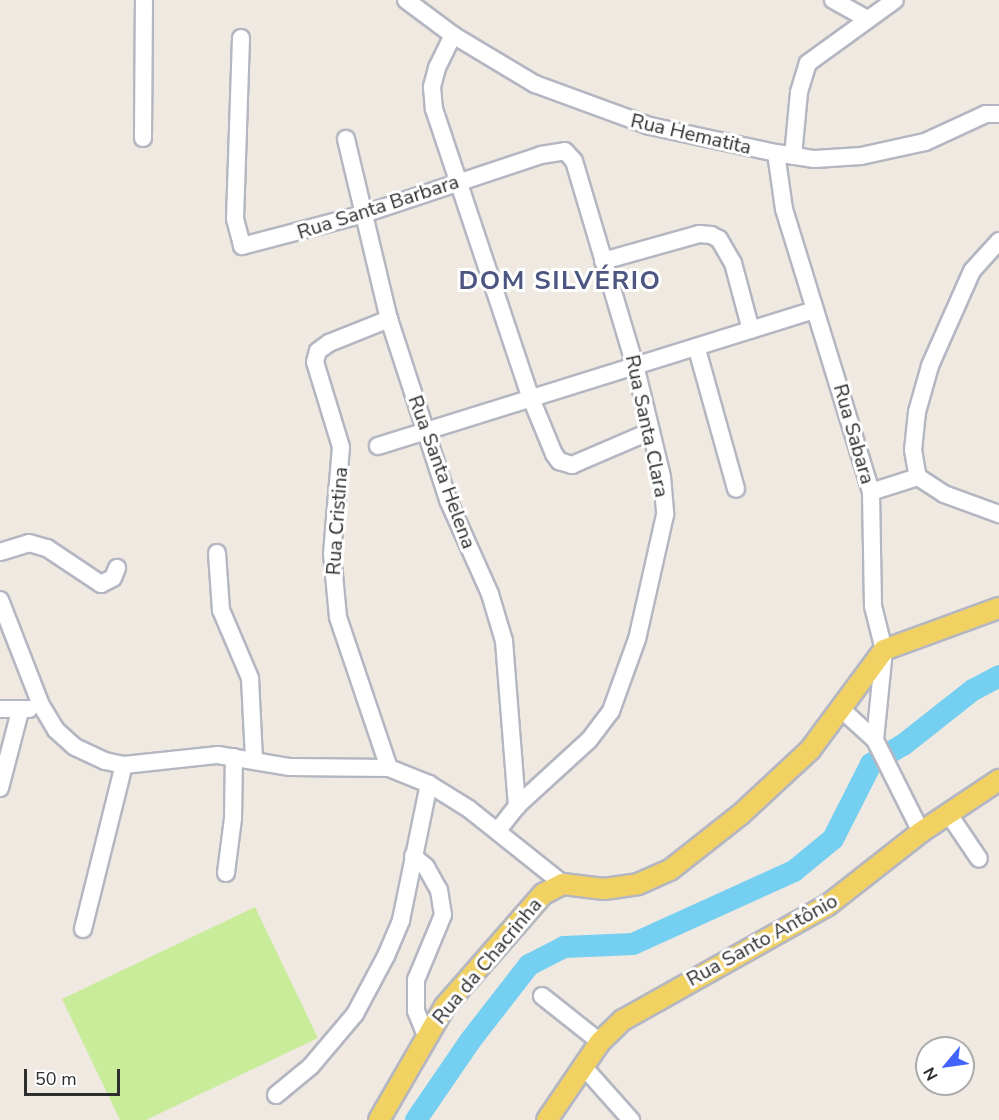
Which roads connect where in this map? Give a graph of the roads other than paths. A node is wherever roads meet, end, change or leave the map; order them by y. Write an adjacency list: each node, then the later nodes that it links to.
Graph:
1 (144, 0): 9 (street)
2 (406, 0): 6 (street, Rua Hematita)
3 (833, 0): 5 (street)
4 (895, 0): 5 (street, Rua Sabara)
5 (867, 19): 12 (street, Rua Sabara)
6 (453, 35): 12 (street, Rua Hematita); 13 (street)
7 (241, 38): 14 (street, Rua Santa Barbara)
8 (999, 114): 12 (street, Rua Hematita)
9 (143, 138)
10 (346, 139): 14 (street, Rua Santa Helena)
11 (541, 155): 13 (street, Rua Santa Barbara); 16 (street, Rua Santa Clara)
12 (785, 155): 17 (street, Rua Sabara)
13 (460, 181): 14 (street, Rua Santa Barbara); 22 (street)
14 (364, 214): 18 (street, Rua Santa Helena)
15 (999, 241): 26 (street)
16 (603, 261): 19 (street); 21 (street, Rua Santa Clara)
17 (814, 310): 19 (street); 28 (street, Rua Sabara)
18 (389, 319): 23 (street, Rua Santa Helena); 44 (street, Rua Cristina)
19 (751, 330): 20 (street)
20 (698, 349): 21 (street); 27 (street)
21 (635, 365): 22 (street); 24 (street, Rua Santa Clara)
22 (530, 396): 23 (street); 24 (street)
23 (426, 431): 25 (street); 48 (street, Rua Santa Helena)
24 (651, 431): 48 (street, Rua Santa Clara)
25 (378, 446)
26 (918, 477): 28 (street); 29 (street)
27 (736, 489)
28 (871, 492): 35 (street, Rua Sabara)
29 (999, 514)
30 (0, 552): 32 (street)
31 (217, 553): 42 (street)
32 (117, 568)
33 (0, 600): 36 (street)
34 (999, 608): 35 (main road)
35 (884, 650): 37 (main road); 40 (street, Rua Sabara)
36 (41, 705): 39 (street); 43 (street)
37 (840, 708): 40 (street); 55 (main road, Rua da Chacrinha)
38 (0, 709): 39 (street)
39 (20, 711): 47 (street)
40 (877, 743): 51 (street)
41 (234, 757): 42 (street); 43 (street); 54 (street)
42 (254, 761): 44 (street)
43 (124, 765): 56 (street)
44 (388, 768): 46 (street)
45 (999, 780): 49 (main road, Rua Santo Antônio)
46 (429, 784): 50 (street); 52 (street)
47 (0, 788)
48 (517, 806): 50 (street, Rua Santa Clara)
49 (948, 813): 51 (main road, Rua Santo Antônio); 53 (street)
50 (498, 830): 55 (street)
51 (921, 832): 59 (main road, Rua Santo Antônio)
52 (413, 856): 58 (street, Rua da Chacrinha); 61 (street)
53 (979, 859)
54 (226, 873)
55 (563, 884): 58 (main road, Rua da Chacrinha)
56 (83, 929)
57 (542, 996): 59 (street)
58 (426, 1036): 62 (main road, Rua da Chacrinha)
59 (600, 1041): 60 (main road, Rua Santo Antônio)
60 (582, 1065): 63 (main road, Rua Santo Antônio); 64 (street)
61 (276, 1095)
62 (379, 1120)
63 (547, 1120)
64 (631, 1120)

